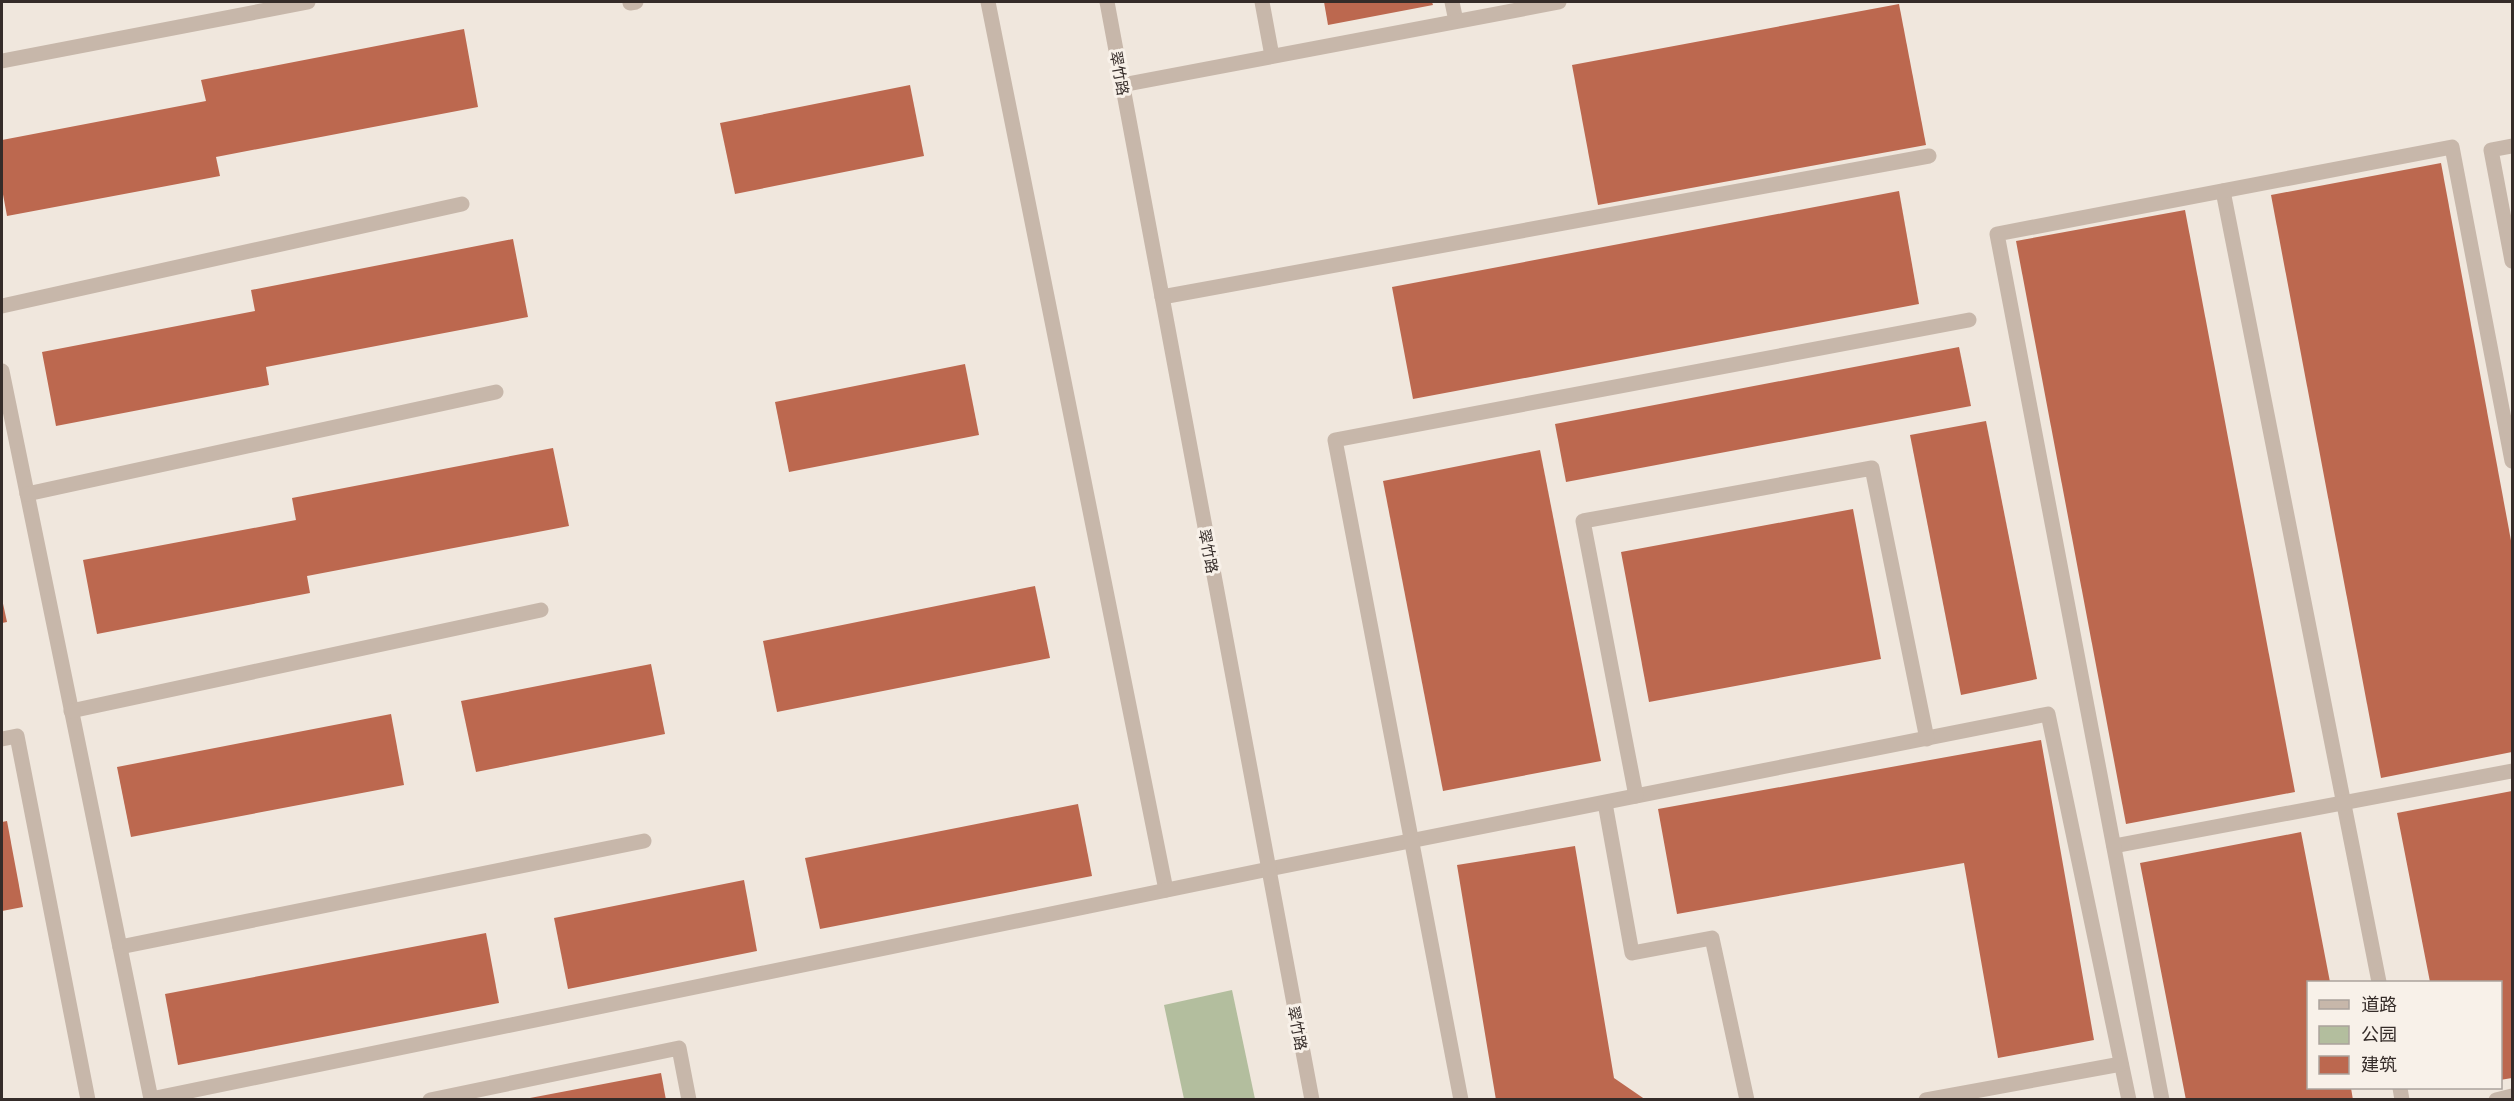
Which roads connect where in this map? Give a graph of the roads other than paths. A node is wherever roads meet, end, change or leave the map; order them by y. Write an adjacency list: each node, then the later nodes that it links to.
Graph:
1 (308, 2): 9 (street)
2 (988, 2): 35 (street)
3 (1107, 2): 10 (street, 翠竹路)
4 (1262, 2): 8 (street)
5 (1452, 2): 7 (street)
6 (1558, 2): 7 (street)
7 (1456, 21): 8 (street)
8 (1272, 56): 10 (street)
9 (2, 61)
10 (1122, 85): 16 (street, 翠竹路)
11 (2512, 146): 15 (street)
12 (1929, 156): 16 (street)
13 (2223, 190): 21 (street); 30 (street); 33 (street)
14 (462, 204): 17 (street)
15 (2512, 261)
16 (1162, 297): 34 (street, 翠竹路)
17 (2, 306)
18 (1969, 320): 32 (street)
19 (2, 371): 22 (street)
20 (496, 392): 22 (street)
21 (2512, 461)
22 (27, 494): 24 (street)
23 (541, 610): 24 (street)
24 (71, 711): 36 (street)
25 (2, 739): 40 (street)
26 (1927, 739): 28 (street); 28 (street); 38 (street)
27 (2512, 771): 30 (street)
28 (1636, 796): 29 (street)
29 (1605, 803): 32 (street); 45 (street)
30 (2344, 804): 33 (street); 37 (street)
31 (644, 841): 36 (street)
32 (1411, 841): 34 (street); 44 (street)
33 (2114, 846): 48 (street)
34 (1269, 869): 35 (street); 43 (street, 翠竹路)
35 (1166, 890): 36 (street)
36 (120, 947)
37 (2379, 981)
38 (2121, 1064): 46 (street); 47 (street)
39 (2512, 1096): 49 (street)
40 (88, 1100)
41 (430, 1100): 42 (street)
42 (689, 1100)
43 (1312, 1100)
44 (1461, 1100)
45 (1747, 1100)
46 (1926, 1100)
47 (2128, 1100)
48 (2163, 1100)
49 (2496, 1100)

